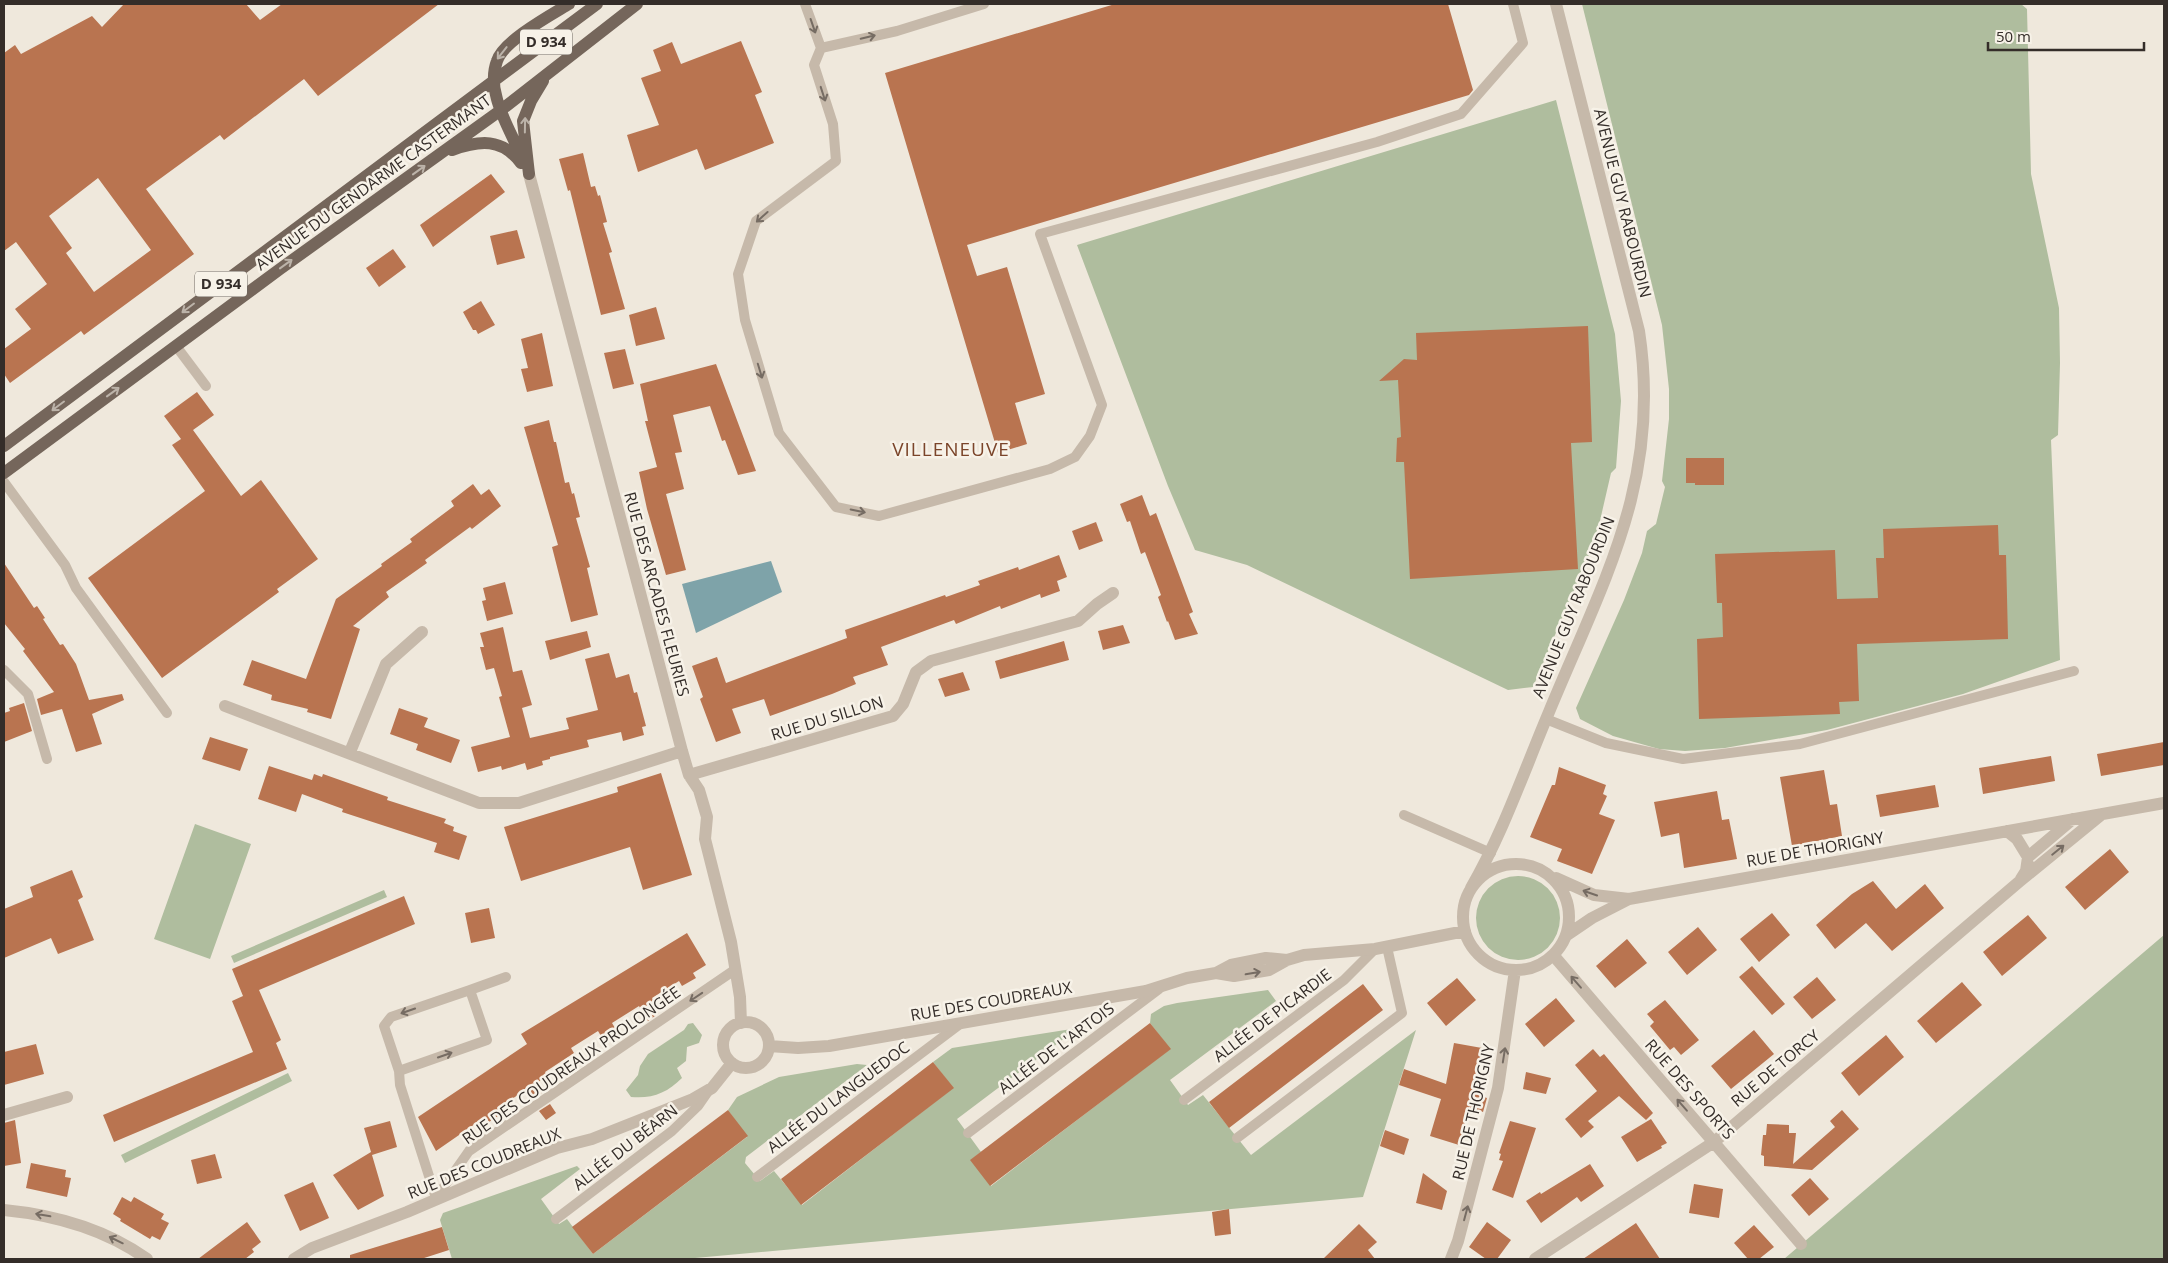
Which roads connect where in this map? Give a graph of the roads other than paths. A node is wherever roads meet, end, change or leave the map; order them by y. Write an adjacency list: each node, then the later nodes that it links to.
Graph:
1 (569, 4): 11 (main road, one-way to 11)
2 (597, 4): 11 (main road, AVENUE DU GENDARME CASTERMANT / D 934)
3 (637, 4): 10 (main road, AVENUE DU GENDARME CASTERMANT / D 934)
4 (647, 4): 10 (main road)
5 (805, 4): 9 (lane, one-way to 9)
6 (984, 4): 9 (lane, one-way to 6)
7 (1513, 4): 9 (lane, one-way to 7)
8 (1556, 4): 26 (street, AVENUE GUY RABOURDIN)
9 (820, 48)
10 (547, 75): 12 (main road, AVENUE DU GENDARME CASTERMANT / D 934); 14 (main road, one-way to 10)
11 (494, 80): 12 (main road); 17 (main road, AVENUE DU GENDARME CASTERMANT / D 934, one-way to 17)
12 (501, 110): 13 (main road, AVENUE DU GENDARME CASTERMANT / D 934); 14 (main road)
13 (440, 154): 14 (main road); 15 (main road, AVENUE DU GENDARME CASTERMANT / D 934, one-way to 13)
14 (529, 174): 27 (street, RUE DES ARCADES FLEURIES)
15 (176, 346): 16 (lane); 18 (main road, AVENUE DU GENDARME CASTERMANT / D 934, one-way to 15)
16 (206, 386)
17 (4, 446)
18 (4, 473)
19 (4, 482): 25 (lane)
20 (1113, 593): 30 (street, RUE DU SILLON)
21 (422, 632): 28 (street)
22 (4, 670): 29 (lane)
23 (2074, 671): 26 (lane)
24 (225, 706): 28 (street)
25 (167, 713)
26 (1546, 719): 36 (street, AVENUE GUY RABOURDIN)
27 (682, 751): 28 (street); 30 (street, RUE DES ARCADES FLEURIES)
28 (350, 752)
29 (47, 759)
30 (689, 775): 48 (street, RUE DES ARCADES FLEURIES)
31 (2164, 803): 33 (street, RUE DE THORIGNY)
32 (1404, 814): 36 (lane)
33 (2102, 814): 34 (street, RUE DE THORIGNY); 40 (street, RUE DE TORCY, one-way to 33)
34 (2073, 819): 35 (street, RUE DE THORIGNY); 37 (street)
35 (2007, 831): 37 (street); 42 (street, RUE DE THORIGNY)
36 (1491, 853): 38 (street); 41 (street, AVENUE GUY RABOURDIN)
37 (2028, 857): 40 (street)
38 (1532, 866): 39 (street); 41 (street)
39 (1553, 877): 42 (street, RUE DE THORIGNY, one-way to 39); 44 (street)
40 (2020, 881): 64 (street, RUE DE TORCY)
41 (1471, 888): 43 (street)
42 (1629, 899): 44 (street, RUE DE THORIGNY)
43 (1465, 931): 45 (street, RUE DES COUDREAUX); 49 (street)
44 (1567, 935): 47 (street)
45 (1388, 947): 46 (street, RUE DES COUDREAUX); 63 (lane)
46 (1375, 950): 51 (street, RUE DES COUDREAUX); 60 (lane, ALLÉE DE PICARDIE)
47 (1554, 956): 49 (street); 64 (street, RUE DES SPORTS, one-way to 47)
48 (736, 969): 53 (street, RUE DES ARCADES FLEURIES); 66 (lane, RUE DES COUDREAUX PROLONGÉE, one-way to 66)
49 (1515, 970): 72 (street, RUE DE THORIGNY, one-way to 49)
50 (506, 977): 52 (lane)
51 (1162, 986): 54 (street, RUE DES COUDREAUX); 62 (lane, ALLÉE DE L'ARTOIS)
52 (470, 990): 57 (lane, one-way to 57); 57 (lane, one-way to 52)
53 (741, 1022): 55 (street); 56 (street)
54 (961, 1023): 55 (street, RUE DES COUDREAUX); 65 (lane, ALLÉE DU LANGUEDOC)
55 (770, 1046): 56 (street)
56 (732, 1063): 58 (street, RUE DES COUDREAUX)
57 (399, 1071): 66 (lane)
58 (707, 1093): 66 (street, RUE DES COUDREAUX); 68 (lane, ALLÉE DU BÉARN)
59 (67, 1097): 61 (street)
60 (1184, 1100)
61 (4, 1114)
62 (968, 1133)
63 (1238, 1138)
64 (1714, 1142): 69 (street, RUE DES SPORTS); 73 (street, RUE DE TORCY)
65 (756, 1177)
66 (436, 1198): 71 (street, RUE DES COUDREAUX)
67 (4, 1210): 70 (street, one-way to 67)
68 (556, 1219)
69 (1801, 1244)
70 (148, 1259)
71 (294, 1259)
72 (1451, 1259)
73 (1535, 1259)

